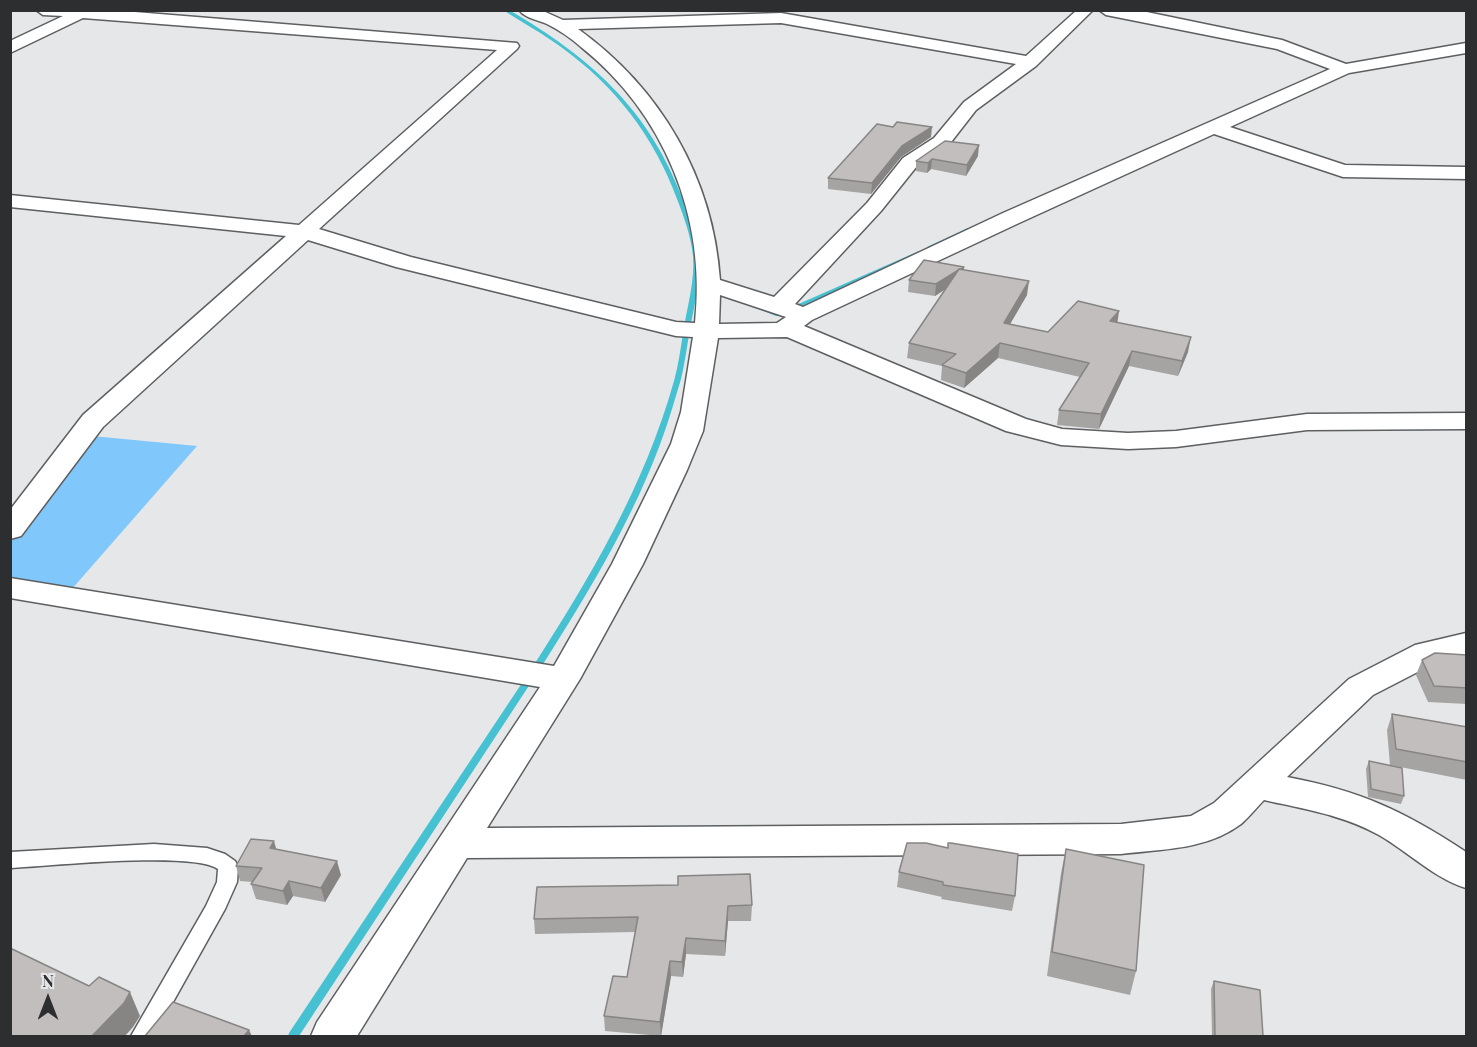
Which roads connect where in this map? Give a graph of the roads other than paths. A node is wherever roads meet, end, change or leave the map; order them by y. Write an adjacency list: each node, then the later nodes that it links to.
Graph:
1 (44, 10): 5 (street)
2 (526, 10): 6 (street)
3 (1086, 10): 9 (street)
4 (1106, 10): 10 (street)
5 (83, 12): 7 (street); 14 (street)
6 (559, 25): 9 (street); 15 (street)
7 (10, 48)
8 (1467, 48): 10 (street)
9 (1030, 62): 16 (street)
10 (1345, 69): 11 (street)
11 (1214, 128): 12 (street); 16 (street)
12 (1467, 173)
13 (10, 201): 14 (street)
14 (305, 232): 17 (street); 19 (street)
15 (710, 284): 16 (street); 17 (street)
16 (789, 317): 17 (street); 18 (street)
17 (693, 330): 22 (street)
18 (1467, 421)
19 (10, 530)
20 (10, 588): 22 (street)
21 (1467, 644): 23 (street)
22 (544, 676): 24 (street)
23 (1256, 785): 24 (street); 26 (street)
24 (456, 843): 28 (street)
25 (10, 860): 27 (lane)
26 (1467, 872)
27 (142, 1036)
28 (333, 1036)

